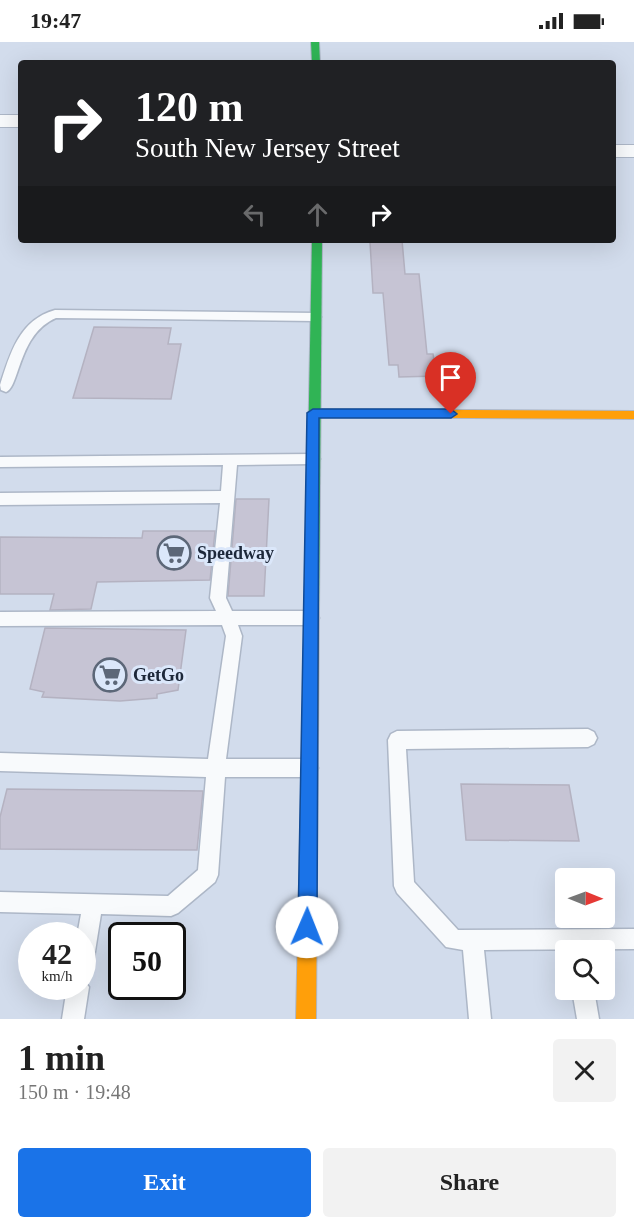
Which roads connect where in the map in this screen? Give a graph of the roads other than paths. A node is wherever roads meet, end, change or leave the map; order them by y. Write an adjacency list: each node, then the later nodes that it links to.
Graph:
1 (315, 42): 2 (main road)
2 (316, 60)
3 (0, 121): 4 (street)
4 (18, 121)
5 (616, 151): 6 (street)
6 (634, 151)
7 (317, 243): 8 (main road)
8 (315, 317): 9 (lane); 10 (main road)
9 (6, 387)
10 (313, 413): 11 (main road); 13 (main road)
11 (634, 415)
12 (231, 459): 13 (lane); 14 (lane); 15 (lane)
13 (313, 459): 18 (main road)
14 (0, 462)
15 (227, 497): 16 (lane); 17 (lane)
16 (0, 499)
17 (227, 618): 18 (lane); 19 (lane); 22 (lane)
18 (311, 618): 23 (main road)
19 (0, 619)
20 (588, 738): 27 (lane)
21 (0, 762): 22 (lane)
22 (216, 768): 23 (lane); 25 (lane)
23 (309, 768): 34 (main road)
24 (0, 902): 25 (lane)
25 (93, 904): 26 (lane)
26 (90, 922)
27 (472, 938): 30 (lane); 35 (lane)
28 (634, 939): 29 (lane)
29 (615, 941)
30 (555, 944)
31 (76, 1000): 33 (lane)
32 (585, 1000): 36 (lane)
33 (73, 1019)
34 (306, 1019)
35 (480, 1019)
36 (588, 1019)

